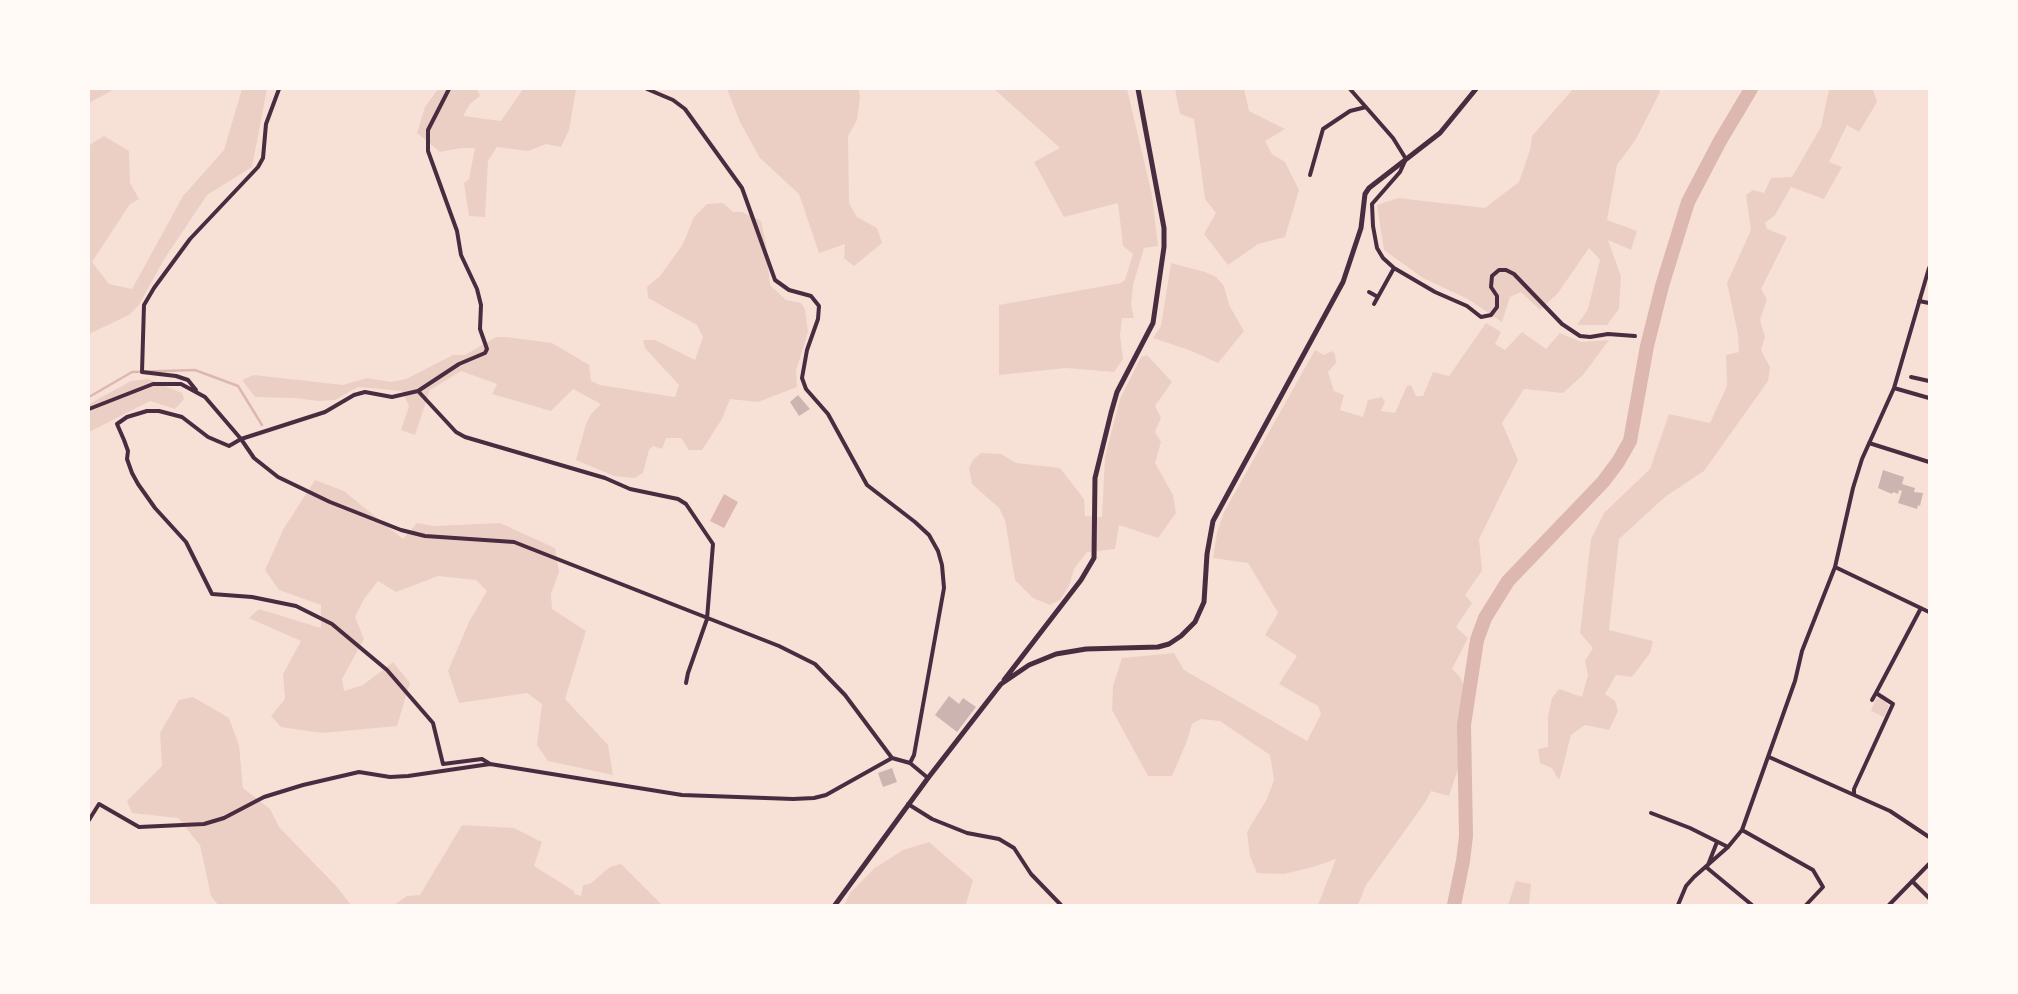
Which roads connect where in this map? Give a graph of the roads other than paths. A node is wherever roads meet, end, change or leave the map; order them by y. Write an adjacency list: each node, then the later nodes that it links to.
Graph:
1 (279, 89): 22 (street)
2 (449, 89): 21 (street)
3 (647, 89): 38 (street)
4 (1138, 89): 33 (street)
5 (1350, 89): 7 (street)
6 (1476, 89): 8 (street)
7 (1366, 106): 8 (street); 9 (street)
8 (1406, 159): 10 (street); 33 (street)
9 (1310, 174)
10 (1394, 268): 13 (street); 17 (street)
11 (1929, 268): 14 (street)
12 (1369, 292): 13 (street)
13 (1378, 297): 16 (street)
14 (1919, 301): 15 (street); 20 (street)
15 (1929, 303)
16 (1374, 304)
17 (1635, 336)
18 (1911, 376): 19 (street)
19 (1929, 381)
20 (1894, 388): 23 (street); 26 (street)
21 (418, 391): 25 (street); 31 (street)
22 (197, 392): 24 (street); 25 (street)
23 (1929, 398)
24 (89, 409)
25 (241, 439): 31 (street); 39 (street)
26 (1869, 443): 27 (street); 28 (street)
27 (1929, 462)
28 (1835, 568): 29 (street); 36 (street)
29 (1921, 608): 30 (street); 34 (street)
30 (1929, 612)
31 (707, 619): 32 (street); 37 (street)
32 (686, 683)
33 (1001, 684): 40 (street)
34 (1876, 693): 35 (street); 41 (street)
35 (1872, 700)
36 (1769, 757): 41 (street); 45 (street)
37 (892, 758): 38 (street); 39 (street)
38 (910, 763): 40 (street)
39 (490, 764): 44 (street)
40 (928, 778): 42 (street)
41 (1854, 794): 46 (street)
42 (908, 804): 53 (street); 54 (street)
43 (1651, 813): 47 (street)
44 (89, 820)
45 (1742, 830): 48 (street); 57 (street)
46 (1929, 837)
47 (1717, 842): 48 (street); 50 (street)
48 (1728, 847): 50 (street)
49 (1929, 864): 51 (street)
50 (1707, 866): 55 (street); 56 (street)
51 (1912, 881): 52 (street); 58 (street)
52 (1929, 898)
53 (835, 905)
54 (1061, 905)
55 (1678, 905)
56 (1752, 905)
57 (1806, 905)
58 (1889, 905)

